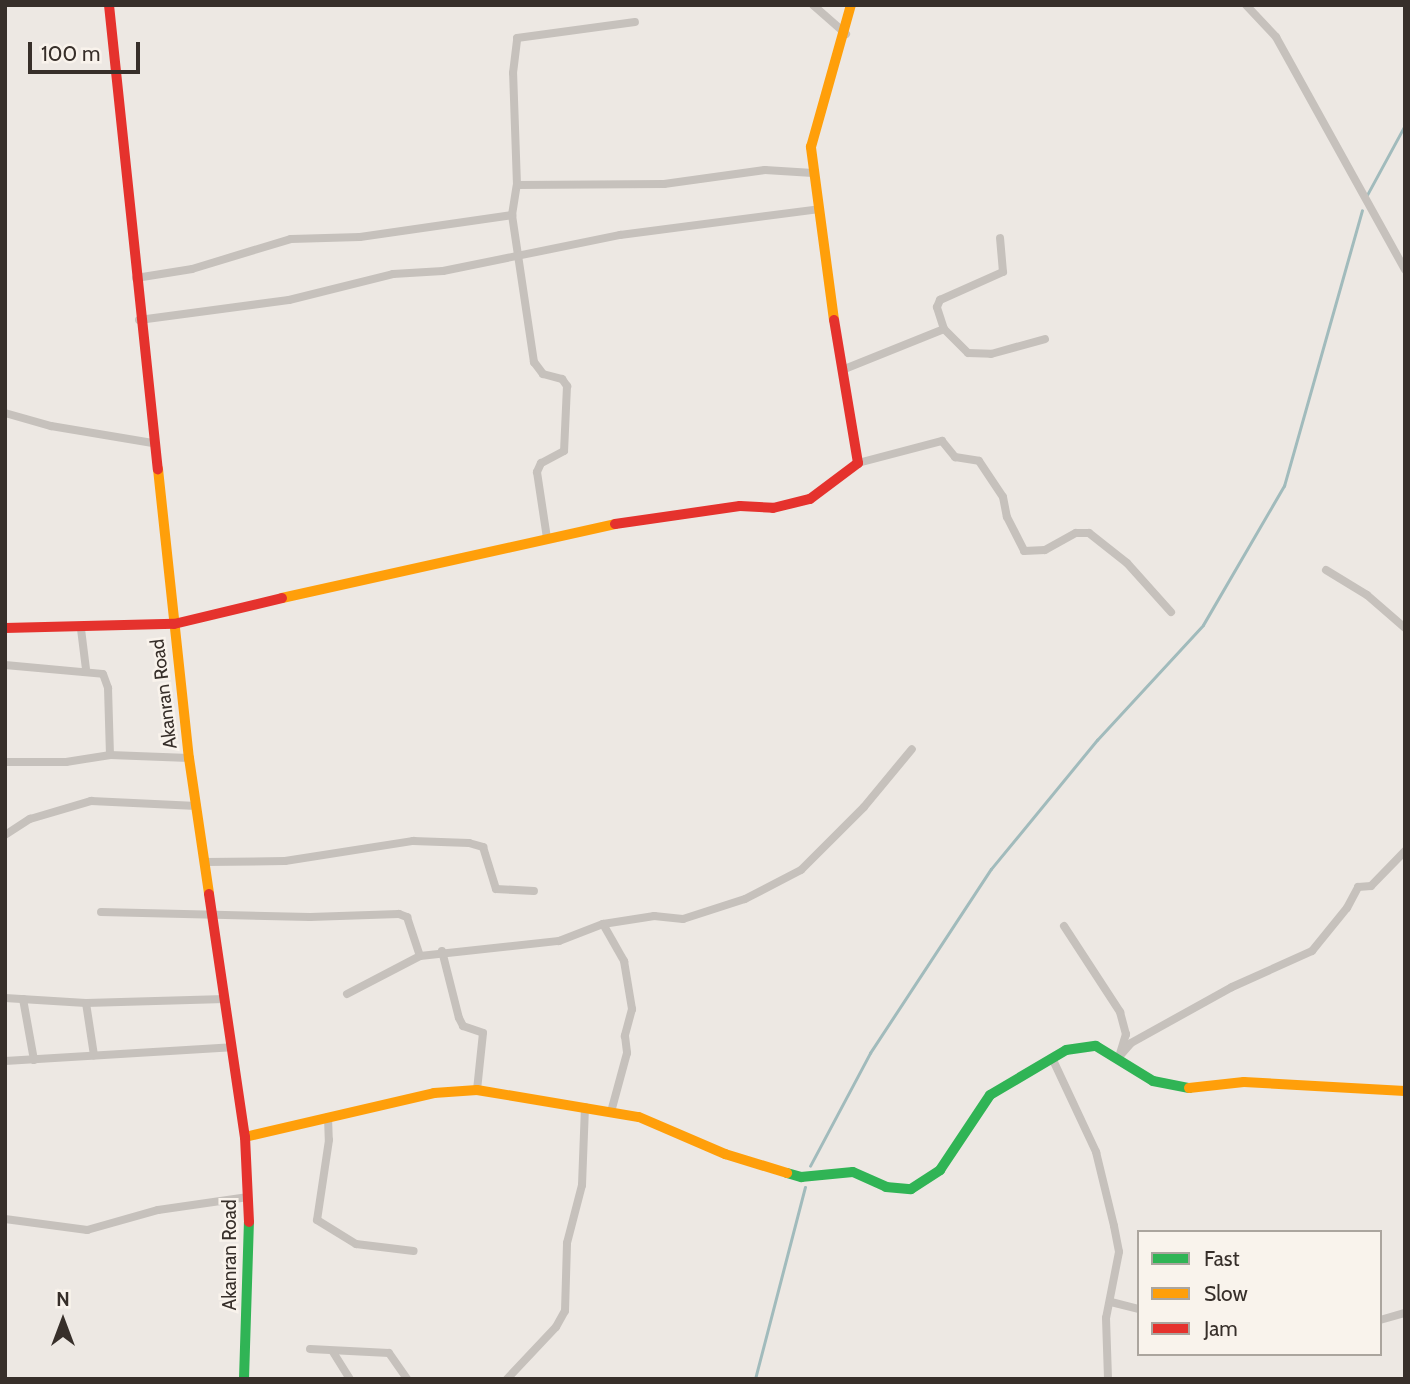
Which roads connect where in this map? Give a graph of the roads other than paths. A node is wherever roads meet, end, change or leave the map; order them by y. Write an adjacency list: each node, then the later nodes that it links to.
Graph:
1 (108, 5): 14 (street, Akanran Road)
2 (813, 5): 6 (street)
3 (851, 5): 6 (street)
4 (1248, 6): 13 (street)
5 (635, 22): 8 (street)
6 (846, 34): 7 (street)
7 (813, 173): 8 (street); 9 (street)
8 (517, 185): 10 (street)
9 (819, 209): 12 (street); 18 (street)
10 (512, 215): 12 (street); 14 (street)
11 (1000, 237): 16 (street)
12 (516, 255): 15 (street); 22 (street)
13 (1405, 270)
14 (136, 278): 15 (street, Akanran Road)
15 (139, 320): 20 (street, Akanran Road)
16 (944, 329): 17 (street); 18 (street)
17 (1045, 339)
18 (842, 370): 21 (street)
19 (5, 413): 20 (street)
20 (153, 443): 25 (street, Akanran Road)
21 (858, 463): 22 (street); 24 (street)
22 (547, 538): 25 (street)
23 (1326, 570): 27 (street)
24 (1171, 612)
25 (174, 624): 28 (street); 33 (street, Akanran Road)
26 (5, 628): 28 (street)
27 (1405, 628)
28 (80, 629): 30 (street)
29 (5, 665): 30 (street)
30 (86, 670): 32 (street)
31 (912, 749): 42 (street)
32 (110, 755): 33 (street); 34 (street)
33 (189, 758): 35 (street, Akanran Road)
34 (5, 762)
35 (197, 806): 36 (street); 38 (street, Akanran Road)
36 (5, 835)
37 (1405, 851): 53 (street)
38 (205, 862): 39 (street); 41 (street, Akanran Road)
39 (534, 891)
40 (101, 912): 41 (street)
41 (213, 916): 45 (street); 49 (street, Akanran Road)
42 (603, 924): 44 (street); 60 (street)
43 (1064, 926): 53 (street)
44 (442, 951): 45 (street); 57 (street)
45 (420, 956): 46 (street)
46 (347, 994)
47 (5, 998): 48 (street)
48 (23, 999): 50 (street); 54 (street)
49 (225, 999): 50 (street); 51 (street, Akanran Road)
50 (86, 1003): 52 (street)
51 (232, 1047): 52 (street); 62 (street, Akanran Road)
52 (94, 1055): 54 (street)
53 (1119, 1057): 55 (street); 58 (street)
54 (34, 1060): 56 (street)
55 (1053, 1060): 60 (street); 66 (street)
56 (5, 1061)
57 (477, 1090): 59 (street); 61 (street)
58 (1405, 1091)
59 (585, 1107): 60 (street); 75 (street)
60 (611, 1112)
61 (328, 1117): 62 (street); 65 (street)
62 (245, 1137): 63 (street, Akanran Road)
63 (248, 1197): 64 (street); 72 (street, Akanran Road)
64 (5, 1219)
65 (414, 1251)
66 (1111, 1302): 67 (street); 76 (street)
67 (1137, 1308)
68 (1405, 1313): 69 (street)
69 (1382, 1319)
70 (310, 1349): 71 (street)
71 (333, 1352): 73 (street); 74 (street)
72 (244, 1379)
73 (350, 1379)
74 (407, 1379)
75 (507, 1379)
76 (1108, 1379)

